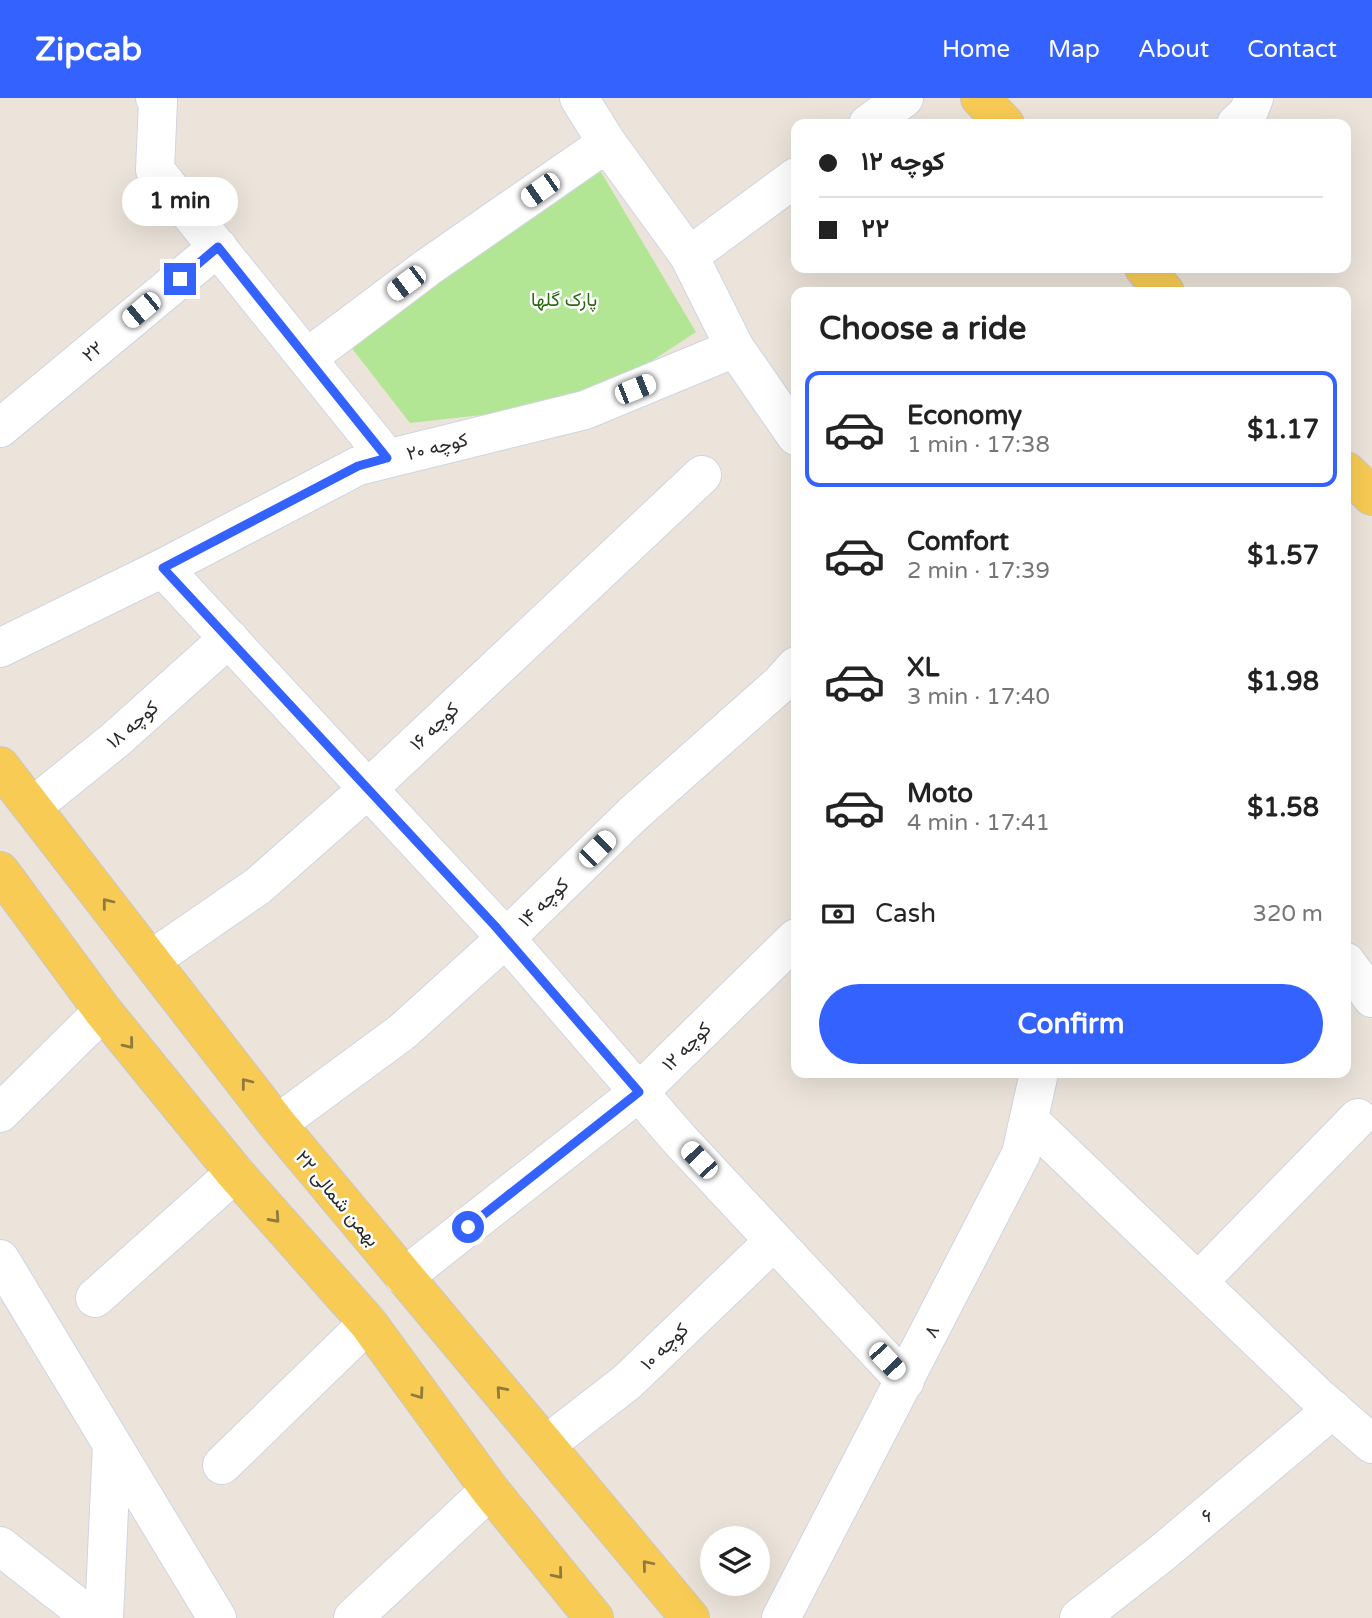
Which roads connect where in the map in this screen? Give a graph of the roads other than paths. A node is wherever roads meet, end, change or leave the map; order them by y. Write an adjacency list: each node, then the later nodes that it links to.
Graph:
1 (579, 98): 9 (street)
2 (904, 98): 6 (street)
3 (979, 98): 7 (main road)
4 (1254, 98): 8 (street)
5 (159, 99): 11 (street)
6 (875, 119)
7 (1001, 119)
8 (1241, 119)
9 (607, 143): 12 (street); 16 (street)
10 (791, 181): 12 (street)
11 (218, 247): 16 (street); 17 (street, ۲۲)
12 (689, 256): 15 (street)
13 (1148, 273): 14 (main road)
14 (1161, 287)
15 (735, 348): 18 (street); 19 (street, کوچه ۲۰)
16 (307, 358): 19 (street)
17 (0, 428)
18 (791, 429)
19 (387, 458): 23 (street, کوچه ۲۰)
20 (702, 475): 28 (street, کوچه ۱۶)
21 (1351, 476): 22 (main road)
22 (1372, 496)
23 (163, 568): 24 (street); 25 (street, کوچه ۲۰)
24 (229, 638): 28 (street); 29 (street, کوچه ۱۸)
25 (0, 648)
26 (791, 672): 31 (street, کوچه ۱۴)
27 (0, 766): 29 (main road, ۲۲ بهمن شمالی)
28 (369, 788): 31 (street); 33 (street, کوچه ۱۶)
29 (32, 807): 33 (main road, ۲۲ بهمن شمالی, one-way to 29)
30 (0, 871): 36 (main road)
31 (506, 938): 38 (street); 42 (street, کوچه ۱۴)
32 (791, 943): 38 (street, کوچه ۱۲)
33 (151, 960): 42 (main road, ۲۲ بهمن شمالی, one-way to 33)
34 (1351, 969): 35 (street)
35 (1372, 998)
36 (103, 1011): 39 (street); 43 (main road, one-way to 43)
37 (1039, 1078): 41 (street, ۸)
38 (639, 1092): 44 (street); 46 (street, کوچه ۱۲)
39 (0, 1113)
40 (1358, 1118): 47 (street)
41 (1029, 1120): 47 (street); 50 (street, ۸)
42 (277, 1124): 46 (main road, ۲۲ بهمن شمالی)
43 (235, 1173): 48 (street); 49 (main road, one-way to 49)
44 (775, 1241): 50 (street); 53 (street, کوچه ۱۰)
45 (0, 1259): 52 (street)
46 (404, 1277): 53 (main road, ۲۲ بهمن شمالی, one-way to 46)
47 (1199, 1281): 51 (street)
48 (94, 1298)
49 (368, 1324): 55 (street); 56 (main road, one-way to 56)
50 (905, 1381): 64 (street, ۸)
51 (1333, 1409): 54 (street); 65 (street, ۶)
52 (112, 1444): 59 (street); 60 (street)
53 (547, 1444): 63 (main road, ۲۲ بهمن شمالی, one-way to 53)
54 (1372, 1444)
55 (222, 1465)
56 (490, 1490): 61 (street); 62 (main road, one-way to 62)
57 (0, 1546): 58 (street)
58 (92, 1618)
59 (104, 1618)
60 (216, 1618)
61 (353, 1618)
62 (594, 1618)
63 (690, 1618)
64 (781, 1618)
65 (1079, 1618)

